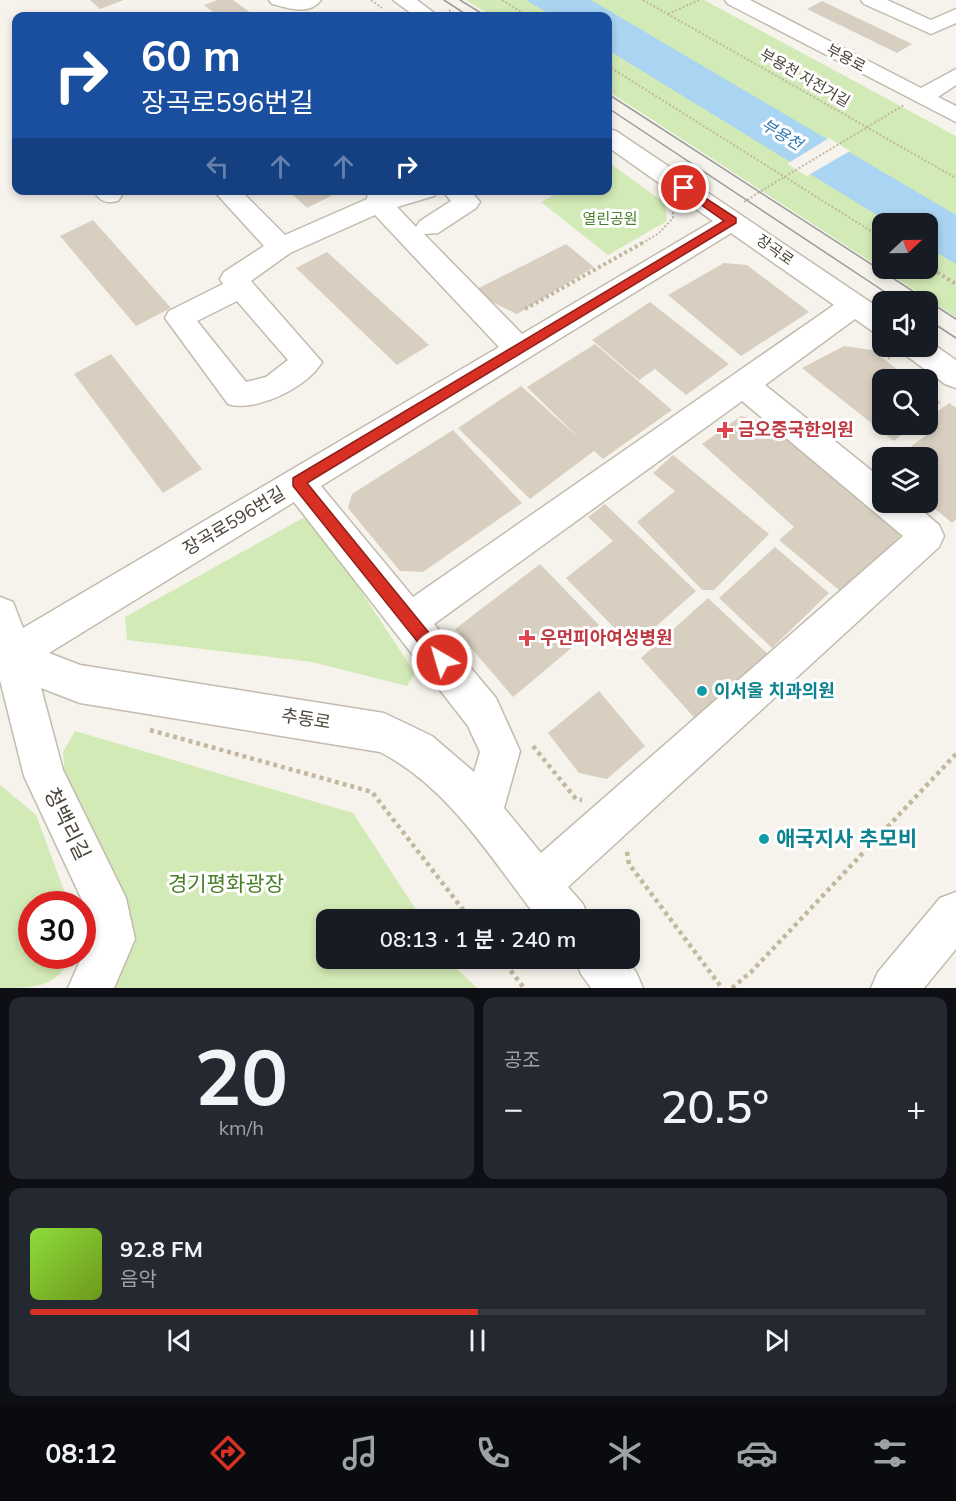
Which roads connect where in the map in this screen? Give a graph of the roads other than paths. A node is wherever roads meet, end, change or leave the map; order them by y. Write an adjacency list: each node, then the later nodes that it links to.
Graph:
1 (403, 0): 4 (street)
2 (871, 0): 5 (street)
3 (750, 2): 7 (street, 부용로)
4 (422, 12)
5 (956, 15)
6 (956, 76): 7 (street)
7 (913, 101): 8 (street, 부용로)
8 (956, 115)
9 (612, 138): 13 (street, 장곡로)
10 (230, 195): 15 (street)
11 (459, 195): 14 (street)
12 (380, 197): 15 (street); 19 (street)
13 (737, 212): 17 (street, 장곡로); 19 (street, 장곡로596번길)
14 (429, 227)
15 (281, 247): 16 (street)
16 (240, 287)
17 (855, 305): 18 (street, 장곡로); 22 (street)
18 (872, 328)
19 (519, 349): 23 (street, 장곡로596번길)
20 (911, 357): 21 (street)
21 (956, 376)
22 (743, 384): 24 (street); 27 (street)
23 (298, 482): 27 (street); 28 (street, 장곡로596번길)
24 (872, 490)
25 (900, 513): 30 (street)
26 (0, 614): 28 (street)
27 (410, 620): 29 (street)
28 (7, 658): 29 (street, 추동로); 34 (street, 청백리길)
29 (482, 812): 30 (street, 추동로)
30 (539, 884): 31 (street, 추동로)
31 (558, 909)
32 (956, 914): 36 (street)
33 (605, 969): 35 (street)
34 (92, 988)
35 (620, 988)
36 (894, 988)

